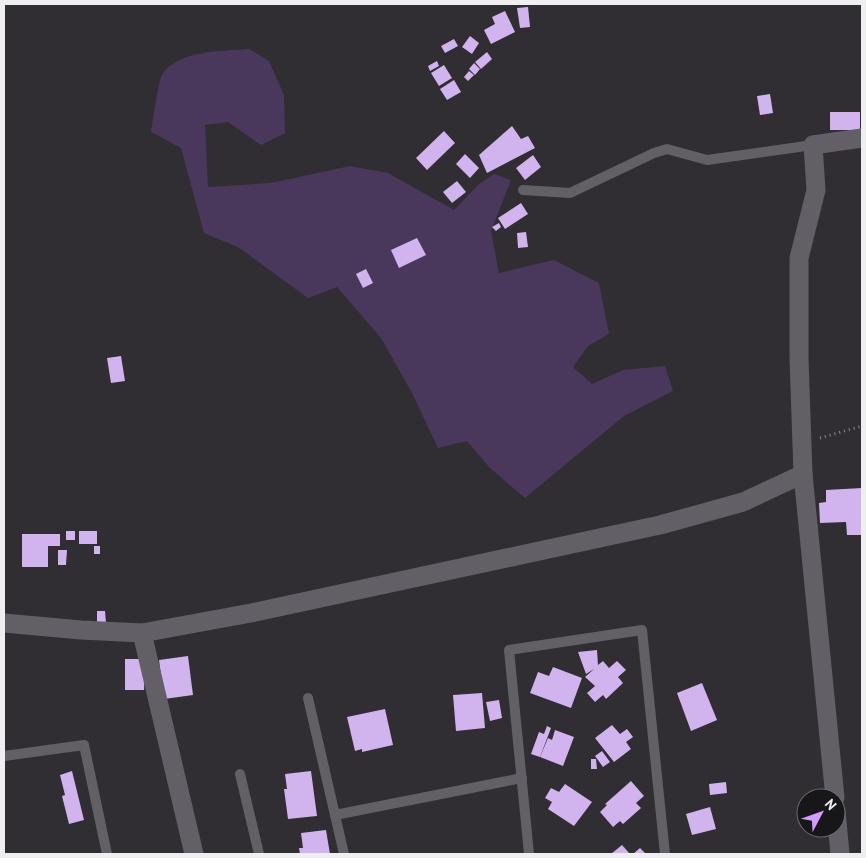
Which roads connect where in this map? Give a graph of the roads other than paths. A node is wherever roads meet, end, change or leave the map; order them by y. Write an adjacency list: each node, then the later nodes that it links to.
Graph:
1 (862, 138): 2 (street)
2 (812, 145): 3 (lane); 4 (street)
3 (523, 190)
4 (803, 474): 6 (street); 11 (street)
5 (4, 623): 6 (street)
6 (142, 633): 15 (street)
7 (308, 698): 12 (lane)
8 (4, 756): 14 (lane)
9 (240, 774): 16 (lane)
10 (522, 778): 12 (lane); 18 (lane); 19 (lane)
11 (834, 788)
12 (335, 815): 17 (lane)
13 (839, 838): 20 (street)
14 (107, 854)
15 (194, 854)
16 (259, 854)
17 (344, 854)
18 (529, 854)
19 (665, 854)
20 (840, 854)

